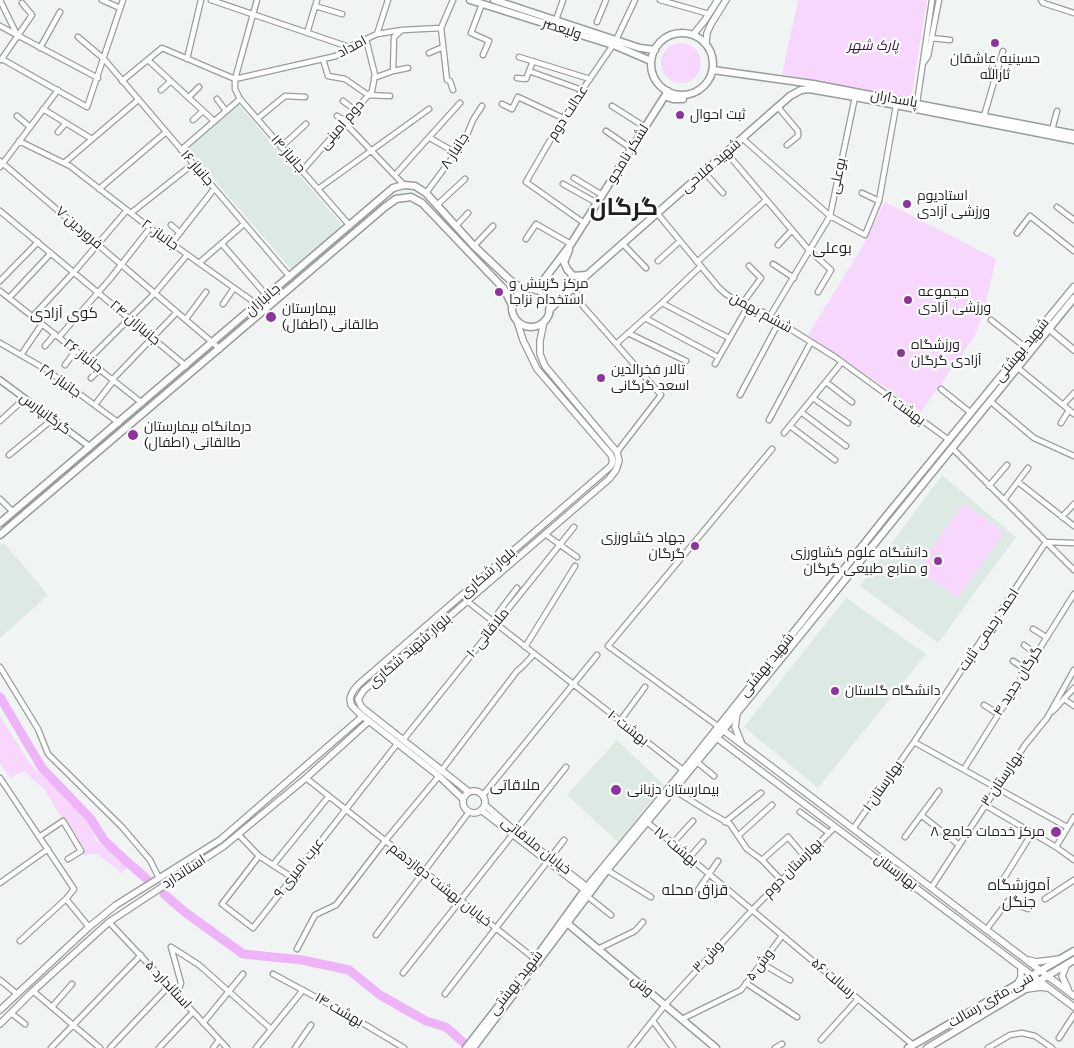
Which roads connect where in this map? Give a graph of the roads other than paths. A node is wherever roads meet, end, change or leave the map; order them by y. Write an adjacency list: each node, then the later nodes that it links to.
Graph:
1 (0, 0): 39 (street)
2 (102, 0): 25 (street)
3 (123, 0): 25 (street)
4 (201, 0): 56 (street)
5 (211, 0): 28 (street)
6 (257, 0): 28 (street)
7 (317, 0): 24 (street)
8 (388, 0): 37 (street)
9 (453, 0): 34 (street)
10 (470, 0): 23 (main road, ولیعصر)
11 (496, 0): 31 (main road, ولیعصر)
12 (563, 0): 31 (street)
13 (606, 0): 32 (street)
14 (635, 0): 44 (street, عدالت دوم)
15 (660, 0): 21 (street)
16 (718, 0): 30 (main road)
17 (726, 0): 45 (main road)
18 (932, 0): 53 (street)
19 (939, 0): 41 (street)
20 (1041, 0): 27 (street)
21 (672, 2): 30 (street)
22 (22, 3): 39 (street)
23 (482, 4): 44 (main road, ولیعصر); 52 (street)
24 (315, 6): 29 (street); 36 (street)
25 (120, 8): 55 (street)
26 (60, 12): 48 (street)
27 (1074, 13)
28 (252, 14): 36 (street); 69 (street)
29 (342, 14)
30 (709, 14): 38 (main road)
31 (556, 20): 44 (main road, ولیعصر)
32 (597, 22)
33 (0, 26): 39 (street)
34 (441, 28): 35 (street, امداد); 47 (street)
35 (402, 30): 37 (street, امداد); 63 (street)
36 (307, 33): 46 (street)
37 (377, 34): 42 (street, امداد)
38 (693, 34): 45 (main road); 49 (main road)
39 (18, 37): 48 (street); 58 (street)
40 (78, 37): 55 (street, جانباز ۱۶)
41 (931, 38): 43 (street); 53 (street)
42 (366, 39): 46 (street, امداد); 66 (street)
43 (950, 40)
44 (614, 42): 49 (main road, ولیعصر); 61 (main road, ولیعصر); 70 (street, عدالت دوم)
45 (706, 43): 64 (main road)
46 (349, 47): 57 (street, امداد)
47 (443, 47): 51 (street); 78 (street)
48 (40, 48): 67 (street)
49 (654, 50): 61 (main road)
50 (1003, 51): 106 (street)
51 (429, 53)
52 (482, 55)
53 (926, 55): 92 (street)
54 (520, 57): 60 (street)
55 (104, 59): 67 (street); 72 (street, جانباز ۱۶)
56 (187, 59): 59 (street); 69 (street)
57 (323, 59): 69 (street, امداد); 81 (street)
58 (1, 60): 76 (street)
59 (148, 60): 72 (street); 73 (street)
60 (533, 61): 65 (street); 70 (street)
61 (651, 61): 80 (main road)
62 (408, 68): 63 (street)
63 (393, 70): 66 (street)
64 (714, 70): 71 (main road, پاسداران); 80 (main road)
65 (529, 71): 68 (street); 79 (street)
66 (375, 77): 81 (street, دوم امینی)
67 (98, 78): 76 (street)
68 (517, 78)
69 (234, 79): 89 (street, جانباز ۱۴)
70 (590, 79): 79 (street, عدالت دوم)
71 (788, 80): 83 (main road); 92 (main road, پاسداران)
72 (122, 81): 88 (street, جانباز ۱۶)
73 (171, 81): 77 (street); 84 (street)
74 (199, 87): 84 (street)
75 (809, 89): 83 (main road, شهید فلاحی); 86 (main road, پاسداران)
76 (58, 90): 98 (street)
77 (161, 90)
78 (453, 90)
79 (582, 90): 107 (street, عدالت دوم)
80 (666, 94): 115 (main road, لشکر نامجو)
81 (368, 95): 82 (street); 100 (street, دوم امینی)
82 (390, 96)
83 (790, 96): 97 (main road, شهید فلاحی)
84 (189, 97): 101 (street)
85 (305, 97): 108 (street)
86 (855, 97): 96 (main road, پاسداران); 159 (street, بوعلی)
87 (217, 99): 102 (street)
88 (138, 100): 118 (street, جانباز ۱۶); 123 (street)
89 (240, 100): 102 (street); 108 (street, جانباز ۱۴)
90 (342, 101): 100 (street)
91 (460, 103): 121 (street)
92 (917, 103): 106 (main road, پاسداران)
93 (502, 104): 107 (street)
94 (482, 106): 132 (street, جانباز ۸)
95 (612, 106): 115 (street)
96 (896, 106): 124 (main road, پاسداران); 151 (street)
97 (778, 107): 122 (main road, شهید فلاحی); 126 (street)
98 (44, 109): 112 (street); 114 (street)
99 (429, 109): 130 (street)
100 (355, 110): 111 (street, دوم امینی)
101 (203, 111): 109 (street); 110 (street)
102 (226, 111): 110 (street)
103 (1057, 111): 116 (street)
104 (17, 116): 114 (street)
105 (337, 116): 111 (street)
106 (984, 116): 116 (main road, پاسداران)
107 (563, 118): 161 (street, عدالت دوم)
108 (257, 119): 127 (street, جانباز ۱۴)
109 (194, 120)
110 (214, 121): 129 (street)
111 (345, 122): 130 (street); 136 (street, دوم امینی)
112 (66, 123): 117 (street); 123 (street)
113 (306, 124): 127 (street)
114 (30, 127): 125 (street)
115 (645, 127): 128 (main road, لشکر نامجو)
116 (1052, 130): 120 (main road, پاسداران)
117 (58, 132)
118 (166, 132): 129 (street, جانباز ۱۶); 143 (street)
119 (606, 132): 128 (street)
120 (1074, 134)
121 (430, 138): 132 (street); 138 (street)
122 (742, 138): 131 (main road, شهید فلاحی); 159 (street)
123 (92, 139): 134 (street)
124 (1074, 140)
125 (20, 141): 133 (street); 134 (street, ۲۰ جانباز)
126 (787, 145)
127 (281, 147): 136 (street, جانباز ۱۴)
128 (632, 149): 149 (main road, لشکر نامجو)
129 (181, 150): 135 (street, جانباز ۱۶)
130 (371, 151): 138 (street); 145 (street)
131 (726, 152): 137 (main road, شهید فلاحی); 150 (street)
132 (456, 153): 148 (street, جانباز ۸)
133 (1, 163): 174 (street, فروردین ۷)
134 (64, 163): 143 (street, ۲۰ جانباز)
135 (193, 164): 144 (street, جانباز ۱۶); 156 (street)
136 (302, 171): 145 (street, جانباز ۱۴)
137 (704, 172): 146 (street); 158 (main road, شهید فلاحی)
138 (394, 175): 142 (street)
139 (574, 178): 149 (street)
140 (465, 179): 153 (street)
141 (563, 184): 152 (street)
142 (404, 185): 148 (main road); 164 (main road, جانبازان)
143 (99, 189): 156 (street, ۲۰ جانباز)
144 (214, 189): 162 (street, جانباز ۱۶); 169 (street)
145 (318, 189): 164 (street, جانباز ۱۴)
146 (724, 193)
147 (862, 193): 151 (street)
148 (426, 194): 153 (main road)
149 (602, 195): 152 (main road, لشکر نامجو)
150 (766, 200): 168 (street); 190 (street)
151 (879, 201): 159 (street)
152 (597, 203): 161 (main road, لشکر نامجو)
153 (436, 205): 165 (main road)
154 (1057, 207): 160 (street)
155 (0, 211): 173 (street, جانبازان ۲۴)
156 (129, 212): 167 (street, ۲۰ جانباز); 174 (street)
157 (468, 213): 165 (street)
158 (657, 213): 172 (street, ششم بهمن); 178 (main road, شهید فلاحی)
159 (830, 216): 182 (street, بوعلی)
160 (1074, 220)
161 (584, 223): 177 (main road, لشکر نامجو)
162 (244, 224): 176 (street); 198 (street, جانباز ۱۶)
163 (171, 225): 169 (street)
164 (350, 226): 181 (main road, جانبازان)
165 (456, 226): 180 (main road)
166 (493, 226): 180 (street)
167 (150, 228): 175 (street, ۲۰ جانباز); 189 (street)
168 (792, 230): 179 (street); 182 (street)
169 (180, 233): 175 (street)
170 (1017, 233): 183 (street)
171 (526, 239): 177 (street)
172 (680, 241): 187 (street); 190 (street, ششم بهمن)
173 (38, 242): 184 (street, جانبازان ۲۴); 200 (street)
174 (98, 244): 189 (street, فروردین ۷); 195 (street)
175 (171, 244): 186 (street, ۲۰ جانباز)
176 (222, 244): 188 (street); 211 (street)
177 (571, 244): 197 (main road); 205 (main road, لشکر نامجو)
178 (622, 244): 194 (street); 197 (main road, شهید فلاحی)
179 (778, 245)
180 (474, 246): 192 (main road)
181 (324, 248): 185 (main road); 198 (main road, جانبازان)
182 (808, 250): 199 (street, بوعلی); 209 (street)
183 (1074, 250)
184 (51, 253): 195 (street, جانبازان ۲۴); 212 (street)
185 (330, 254): 196 (main road, جانبازان); 243 (main road, جانبازان)
186 (187, 255): 188 (street, ۲۰ جانباز); 210 (street)
187 (658, 261)
188 (199, 263): 203 (street, ۲۰ جانباز)
189 (122, 264): 207 (street); 210 (street, فروردین ۷)
190 (699, 264): 214 (street); 216 (street, ششم بهمن)
191 (773, 264): 199 (street)
192 (494, 265): 196 (main road); 204 (main road)
193 (749, 266): 216 (street)
194 (646, 268)
195 (74, 272): 207 (street, جانبازان ۲۴); 222 (street)
196 (487, 272): 218 (main road, جانبازان)
197 (587, 274): 201 (main road, شهید فلاحی)
198 (290, 277): 211 (main road, جانبازان)
199 (794, 278): 223 (street, بوعلی)
200 (0, 280)
201 (574, 286): 220 (main road, شهید فلاحی); 240 (street)
202 (1074, 287): 242 (main road, شهید بهشتی)
203 (234, 288): 215 (street); 217 (street, ۲۰ جانباز)
204 (524, 290): 205 (main road); 218 (main road)
205 (536, 290): 220 (main road)
206 (0, 291): 212 (street, جانباز ۲۶)
207 (98, 292): 224 (street, جانبازان ۲۴); 234 (street)
208 (206, 292): 226 (street)
209 (818, 292)
210 (155, 293): 221 (street, فروردین ۷); 224 (street)
211 (268, 296): 217 (main road, جانبازان)
212 (9, 298): 222 (street, جانباز ۲۶)
213 (1074, 298): 232 (main road, شهید بهشتی)
214 (662, 303): 225 (street); 236 (street)
215 (223, 304)
216 (742, 304): 219 (street, ششم بهمن)
217 (258, 305): 237 (main road, جانبازان)
218 (512, 305): 228 (main road)
219 (748, 306): 223 (street, ششم بهمن); 236 (street)
220 (549, 310): 229 (main road)
221 (177, 312): 226 (street, فروردین ۷); 235 (street)
222 (33, 316): 231 (street, جانباز ۲۶)
223 (770, 316): 230 (street, ششم بهمن)
224 (129, 318): 235 (street, جانبازان ۲۴); 248 (street)
225 (645, 318): 233 (street); 247 (street)
226 (186, 319): 237 (street, فروردین ۷)
227 (991, 320): 242 (street)
228 (517, 321): 229 (main road); 308 (main road, بلوار شکاری)
229 (544, 321): 288 (main road)
230 (780, 322): 238 (street, ششم بهمن); 263 (street)
231 (42, 324): 234 (street, جانباز ۲۶); 246 (street)
232 (1048, 330): 245 (main road); 254 (main road, شهید بهشتی)
233 (628, 333): 240 (street); 249 (street)
234 (57, 335): 241 (street); 244 (street, جانباز ۲۶)
235 (152, 337): 253 (street, جانبازان ۲۴); 259 (street)
236 (729, 338): 247 (street)
237 (213, 342): 243 (street, فروردین ۷); 253 (main road, جانبازان)
238 (811, 342): 250 (street, ششم بهمن); 276 (street)
239 (0, 343): 246 (street, جانباز ۲۸)
240 (616, 344): 288 (street)
241 (44, 346)
242 (1024, 347): 273 (main road, شهید بهشتی)
243 (220, 349): 297 (main road, جانبازان)
244 (76, 350): 248 (street, جانباز ۲۶); 252 (street)
245 (1074, 350)
246 (21, 355): 278 (street, جانباز ۲۸)
247 (718, 357): 251 (street)
248 (88, 360): 255 (street, جانباز ۲۶)
249 (686, 361)
250 (842, 362): 256 (street, ششم بهمن); 260 (street)
251 (715, 364)
252 (65, 365)
253 (186, 366): 269 (main road, جانبازان)
254 (1018, 368): 266 (main road, شهید بهشتی); 270 (street)
255 (100, 369): 257 (street); 259 (street, جانباز ۲۶)
256 (860, 375): 283 (street, ۸ بهشت)
257 (91, 378)
258 (0, 380): 264 (street, گرگانپارس)
259 (113, 380): 267 (street); 269 (street, جانباز ۲۶)
260 (826, 382): 265 (street); 268 (street)
261 (942, 389): 273 (street)
262 (1074, 393): 270 (street)
263 (740, 395)
264 (25, 398): 275 (street, گرگانپارس); 277 (street)
265 (813, 398): 272 (street); 279 (street)
266 (990, 401): 286 (main road, شهید بهشتی); 290 (street)
267 (97, 402)
268 (852, 402)
269 (142, 403): 278 (main road, جانبازان)
270 (1063, 405): 271 (street)
271 (1069, 410): 274 (street); 280 (street)
272 (801, 412): 281 (street); 284 (street)
273 (971, 413): 283 (main road, شهید بهشتی)
274 (1074, 414)
275 (53, 420): 285 (street, گرگانپارس); 289 (street)
276 (769, 420)
277 (0, 421)
278 (119, 423): 285 (main road, جانبازان)
279 (848, 423)
280 (1061, 423)
281 (790, 426): 282 (street); 291 (street)
282 (784, 434)
283 (949, 440): 306 (main road, شهید بهشتی)
284 (846, 446)
285 (90, 447): 295 (main road, جانبازان)
286 (952, 448): 296 (street); 309 (main road, شهید بهشتی)
287 (772, 449): 345 (street)
288 (617, 452): 305 (main road, بلوار شهید شکاری)
289 (9, 456)
290 (1074, 456)
291 (835, 460)
292 (1007, 465): 296 (street)
293 (1028, 468): 294 (street)
294 (1018, 482): 299 (street); 302 (street)
295 (48, 483): 297 (main road); 301 (main road, جانبازان)
296 (989, 486): 299 (street)
297 (54, 490): 307 (main road, جانبازان)
298 (0, 499): 301 (street)
299 (1004, 500): 311 (street)
300 (1074, 504): 302 (street)
301 (13, 512): 303 (main road, جانبازان)
302 (1062, 517): 304 (street)
303 (0, 523)
304 (1074, 526)
305 (546, 534): 310 (main road, بلوار شهید شکاری); 313 (street)
306 (872, 534): 309 (main road); 345 (main road, شهید بهشتی)
307 (0, 535)
308 (532, 535): 310 (main road); 340 (main road, بلوار شکاری)
309 (879, 538): 337 (main road, شهید بهشتی)
310 (538, 541): 318 (main road, بلوار شهید شکاری)
311 (1046, 542): 312 (street); 315 (street); 349 (street, احمد رحیمی ثابت)
312 (1074, 543)
313 (577, 557)
314 (575, 566): 323 (street)
315 (1074, 570)
316 (517, 588): 319 (street)
317 (1074, 594): 321 (street, گرگان جدید ۴)
318 (467, 602): 319 (street, بهشت ۱۰); 339 (main road, بلوار شهید شکاری)
319 (493, 622): 323 (street, بهشت ۱۰); 348 (street, ۱۰ ملاقاتی)
320 (1033, 629): 321 (street)
321 (1046, 637): 325 (street, گرگان جدید ۴)
322 (1024, 645): 325 (street)
323 (525, 647): 324 (street, بهشت ۱۰)
324 (534, 654): 331 (street, بهشت ۱۰); 355 (street)
325 (1036, 654): 329 (street, گرگان جدید ۴)
326 (597, 655): 331 (street)
327 (1013, 661): 329 (street)
328 (0, 667): 409 (street)
329 (1025, 670): 338 (street, گرگان جدید ۴)
330 (1074, 670): 341 (street, بهارستان ۳)
331 (574, 685): 343 (street, بهشت ۱۰); 364 (street)
332 (645, 687): 343 (street)
333 (1074, 688): 334 (street)
334 (1064, 699): 336 (street); 341 (street)
335 (984, 705): 338 (street)
336 (1074, 706)
337 (737, 713): 345 (main road, شهید بهشتی); 350 (main road)
338 (998, 714): 353 (street, گرگان جدید ۴)
339 (371, 715): 348 (main road, بلوار شکاری)
340 (363, 716): 342 (main road, بلوار شکاری); 344 (main road, استاندارد)
341 (1047, 718): 359 (street, بهارستان ۳)
342 (369, 721): 346 (main road, استاندارد); 348 (main road, بلوار شکاری)
343 (620, 721): 354 (street, بهشت ۱۰)
344 (354, 724): 346 (main road); 409 (main road, استاندارد)
345 (721, 729): 347 (main road, شهید بهشتی); 350 (main road, بهارستان)
346 (360, 730): 358 (main road, استاندارد)
347 (714, 737): 351 (main road, شهید بهشتی); 354 (main road, شهید بهشتی); 374 (main road, بهارستان)
348 (400, 742): 355 (main road, بلوار شکاری); 371 (street, ۱۰ ملاقاتی)
349 (914, 742): 353 (street); 382 (street, ۱ بهارستان)
350 (742, 744): 369 (main road, بهارستان)
351 (697, 762): 356 (street); 360 (main road, شهید بهشتی)
352 (566, 767): 383 (street)
353 (964, 769): 359 (street)
354 (683, 770): 417 (main road, شهید بهشتی)
355 (440, 774): 362 (main road, بلوار شکاری); 366 (main road, بلوار شکاری); 391 (street)
356 (714, 776)
357 (0, 778): 388 (street)
358 (306, 778): 365 (street, خیابان بهشت دوازدهم); 386 (main road, استاندارد)
359 (997, 787): 368 (street, بهارستان ۳); 381 (street)
360 (674, 790): 378 (main road, شهید بهشتی); 379 (street)
361 (939, 791): 375 (street)
362 (469, 792): 364 (main road); 366 (main road)
363 (761, 793): 379 (street)
364 (483, 795): 370 (main road)
365 (329, 796): 371 (street, خیابان بهشت دوازدهم); 405 (street)
366 (463, 799): 372 (main road)
367 (772, 805): 387 (street)
368 (985, 805): 385 (street); 394 (street, بهارستان ۳)
369 (823, 806): 374 (main road); 382 (main road, بهارستان)
370 (483, 808): 372 (main road); 383 (main road, خیابان ملاقاتی)
371 (346, 809): 391 (street, خیابان بهشت دوازدهم); 410 (street, ۹ عرب امیری)
372 (469, 812): 407 (street)
373 (800, 812): 384 (street)
374 (817, 814): 380 (main road, بهارستان)
375 (921, 815): 389 (street); 394 (street)
376 (1074, 817): 381 (street)
377 (694, 821): 393 (street)
378 (647, 822): 393 (street, بهشت ۱۷); 406 (main road, شهید بهشتی)
379 (725, 822): 387 (street)
380 (835, 827): 384 (street, بهارستان دوم); 431 (main road, بهارستان)
381 (1067, 827): 395 (street)
382 (853, 829): 415 (main road, بهارستان)
383 (514, 833): 403 (main road, خیابان ملاقاتی); 421 (street)
384 (829, 833): 398 (street, بهارستان دوم)
385 (1032, 833): 395 (street); 414 (street)
386 (239, 835): 397 (street); 425 (main road, استاندارد)
387 (738, 836): 401 (street)
388 (39, 837): 396 (street); 400 (street)
389 (905, 837)
390 (564, 840): 403 (street)
391 (385, 841): 407 (street, خیابان بهشت دوازدهم); 435 (street)
392 (703, 842): 399 (street)
393 (672, 844): 399 (street, بهشت ۱۷)
394 (959, 844): 415 (street, بهارستان ۳)
395 (1056, 847): 402 (street)
396 (48, 850): 413 (street); 419 (street)
397 (259, 856): 405 (street); 410 (street, ۹ عرب امیری)
398 (805, 857): 401 (street); 411 (street, بهارستان دوم)
399 (689, 858): 408 (street, بهشت ۱۷)
400 (68, 859)
401 (762, 860): 411 (street)
402 (1074, 860)
403 (550, 861): 417 (main road, خیابان ملاقاتی); 429 (street)
404 (718, 861): 408 (street)
405 (274, 865): 410 (street)
406 (607, 870): 417 (main road, شهید بهشتی); 418 (street)
407 (423, 871): 421 (street, خیابان بهشت دوازدهم); 432 (street)
408 (709, 874): 416 (street); 423 (street, بهشت ۱۷)
409 (159, 878): 428 (main road, استاندارد)
410 (292, 878)
411 (781, 880): 423 (street, بهارستان دوم)
412 (1074, 880): 420 (street)
413 (0, 883)
414 (1001, 883)
415 (931, 888): 430 (main road, بهارستان)
416 (698, 890)
417 (588, 891): 424 (street); 427 (main road, شهید بهشتی); 439 (main road, شهید بهشتی)
418 (651, 897)
419 (66, 899): 428 (street); 434 (street)
420 (1045, 899)
421 (460, 900): 429 (street, خیابان بهشت دوازدهم); 447 (street)
422 (1028, 909): 430 (street)
423 (752, 910): 433 (street, ۵۶ رسالت); 469 (street, وش ۳)
424 (611, 915)
425 (109, 922): 438 (street, ۵ استاندارد); 461 (main road, استاندارد)
426 (643, 922): 436 (street)
427 (567, 923): 436 (main road, وش); 500 (main road, شهید بهشتی)
428 (89, 927): 463 (main road, استاندارد)
429 (496, 928): 439 (street, خیابان بهشت دوازدهم); 464 (street)
430 (984, 928): 431 (main road); 440 (main road, بهارستان)
431 (977, 933): 445 (main road, بهارستان)
432 (376, 935)
433 (782, 936): 443 (street, وش ۵); 467 (street, ۵۶ رسالت)
434 (20, 941)
435 (296, 949)
436 (598, 949): 469 (main road, وش)
437 (1074, 951): 441 (main road, سی متری رسالت)
438 (141, 955): 456 (street, ۵ استاندارد); 482 (street)
439 (535, 959): 499 (main road, شهید بهشتی)
440 (1026, 959): 441 (main road); 446 (main road, بهارستان)
441 (1061, 959): 446 (main road, سی متری رسالت)
442 (1074, 960): 444 (main road, سی متری رسالت)
443 (761, 963): 453 (street); 454 (street, وش ۵)
444 (1068, 964): 450 (main road, سی متری رسالت); 465 (main road)
445 (1021, 966): 451 (main road, بهارستان); 457 (main road)
446 (1041, 971): 450 (main road, بهارستان); 451 (main road, سی متری رسالت)
447 (403, 973)
448 (243, 974): 462 (street)
449 (273, 974): 460 (street, بهشت ۱۴)
450 (1048, 976): 451 (main road, سی متری رسالت); 465 (main road, بهارستان)
451 (1036, 978): 457 (main road, سی متری رسالت); 458 (main road, سی متری رسالت); 459 (main road, بهارستان)
452 (0, 980): 463 (street)
453 (790, 980)
454 (746, 983): 476 (street); 477 (street, وش ۵)
455 (72, 984): 470 (street)
456 (169, 986): 466 (street, ۵ استاندارد); 492 (street)
457 (1017, 986): 489 (main road, سی متری رسالت)
458 (1025, 989): 459 (main road); 505 (main road, سی متری رسالت)
459 (1050, 989): 471 (main road, بهارستان)
460 (303, 990): 484 (street); 498 (street, بهشت ۱۴)
461 (33, 991): 468 (main road, استاندارد); 470 (street)
462 (229, 991): 466 (street); 479 (street); 484 (street)
463 (17, 994): 468 (street); 472 (main road, استاندارد)
464 (445, 994)
465 (1072, 994)
466 (177, 995): 474 (street, ۵ استاندارد)
467 (858, 999): 487 (street); 489 (street, ۵۶ رسالت)
468 (24, 1000): 473 (main road, استاندارد)
469 (665, 1005): 477 (main road, وش); 478 (street, وش ۳)
470 (52, 1007): 482 (street)
471 (1074, 1007)
472 (0, 1010)
473 (11, 1012): 480 (main road, استاندارد); 481 (street)
474 (193, 1012): 479 (street, ۵ استاندارد); 493 (street)
475 (1074, 1015): 485 (street)
476 (796, 1017)
477 (682, 1019): 503 (main road, وش)
478 (653, 1021): 501 (street, وش ۳); 502 (street)
479 (203, 1023): 486 (street, ۵ استاندارد)
480 (0, 1024)
481 (25, 1024)
482 (74, 1025): 490 (street); 491 (street)
483 (311, 1025): 497 (street)
484 (272, 1029): 496 (street)
485 (1060, 1038)
486 (220, 1040): 494 (street); 495 (street, ۵ استاندارد)
487 (821, 1040)
488 (782, 1044): 504 (street)
489 (911, 1046)
490 (51, 1048)
491 (100, 1048)
492 (110, 1048)
493 (159, 1048)
494 (213, 1048)
495 (227, 1048)
496 (256, 1048)
497 (294, 1048)
498 (404, 1048)
499 (466, 1048)
500 (473, 1048)
501 (631, 1048)
502 (673, 1048)
503 (716, 1048)
504 (775, 1048)
505 (927, 1048)
506 (988, 1048): 507 (street)
507 (1052, 1048)

